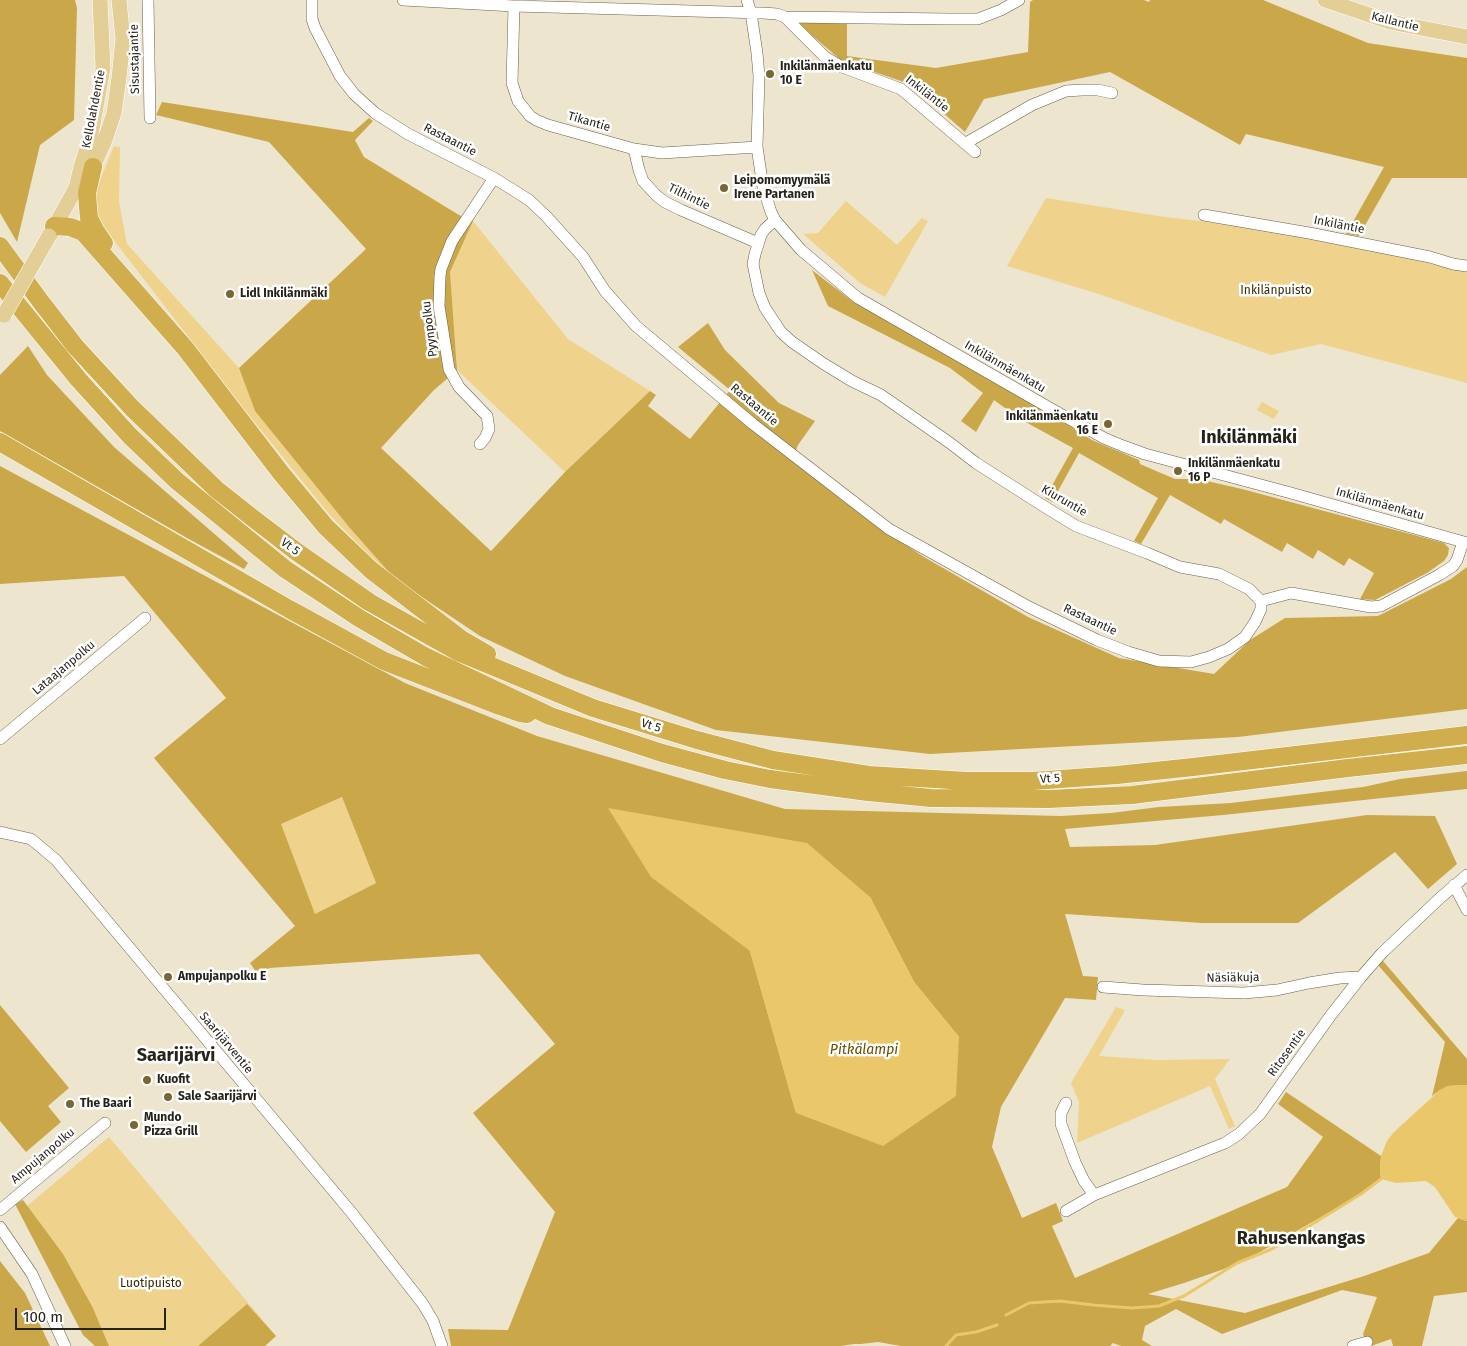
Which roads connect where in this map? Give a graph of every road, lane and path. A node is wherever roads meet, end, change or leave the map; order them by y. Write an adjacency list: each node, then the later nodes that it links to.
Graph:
1 (100, 0): 21 (main road, Kellolahdentie)
2 (119, 0): 19 (main road, Kellolahdentie)
3 (148, 0): 14 (street, Sisustajantie)
4 (312, 0): 20 (street, Rastaantie)
5 (403, 0): 9 (street)
6 (747, 0): 10 (street, Inkilänmäenkatu)
7 (1020, 0): 11 (street)
8 (1325, 0): 12 (main road, Kallantie)
9 (514, 6): 10 (street); 17 (street, Tikantie)
10 (751, 13): 11 (street); 16 (street, Inkilänmäenkatu)
11 (785, 17): 15 (street, Inkiläntie)
12 (1467, 36)
13 (1112, 93): 15 (street)
14 (150, 118)
15 (966, 143): 18 (street, Inkiläntie)
16 (757, 147): 17 (street, Tikantie); 23 (street, Inkilänmäenkatu)
17 (634, 149): 25 (street, Tilhintie)
18 (975, 152)
19 (93, 167): 21 (main road, Kellolahdentie); 30 (highway)
20 (494, 178): 32 (street, Pyynpolku); 34 (street, Rastaantie)
21 (76, 188): 24 (main road, Kellolahdentie)
22 (1204, 215): 27 (street, Inkiläntie)
23 (775, 220): 25 (street, Kiuruntie); 33 (street, Inkilänmäenkatu)
24 (52, 231): 29 (main road, Kellolahdentie, bridge); 30 (highway)
25 (758, 242): 34 (street, Kiuruntie)
26 (0, 246): 36 (highway, Vt 5)
27 (1467, 266)
28 (0, 283): 37 (highway, Vt 5)
29 (1, 320)
30 (185, 348): 36 (highway)
31 (0, 442): 37 (highway)
32 (480, 444)
33 (1465, 542): 34 (street)
34 (1261, 601)
35 (145, 618): 39 (street, Lataajanpolku)
36 (554, 693): 38 (highway, Vt 5)
37 (550, 716): 40 (highway, Vt 5)
38 (1467, 735)
39 (0, 739)
40 (1467, 755)
41 (0, 832): 55 (street, Saarijärventie)
42 (1467, 875): 43 (street, Ritosentie)
43 (1454, 885): 44 (street); 45 (street, Ritosentie)
44 (1467, 910)
45 (1361, 977): 46 (street, Näsiäkuja); 49 (street, Ritosentie)
46 (1103, 987)
47 (1066, 1103): 49 (street)
48 (104, 1123): 50 (street, Ampujanpolku)
49 (1094, 1196): 51 (street, Ritosentie)
50 (0, 1210)
51 (1066, 1211)
52 (0, 1227): 54 (street)
53 (1368, 1342): 56 (street)
54 (65, 1346)
55 (442, 1346)
56 (1353, 1346)

